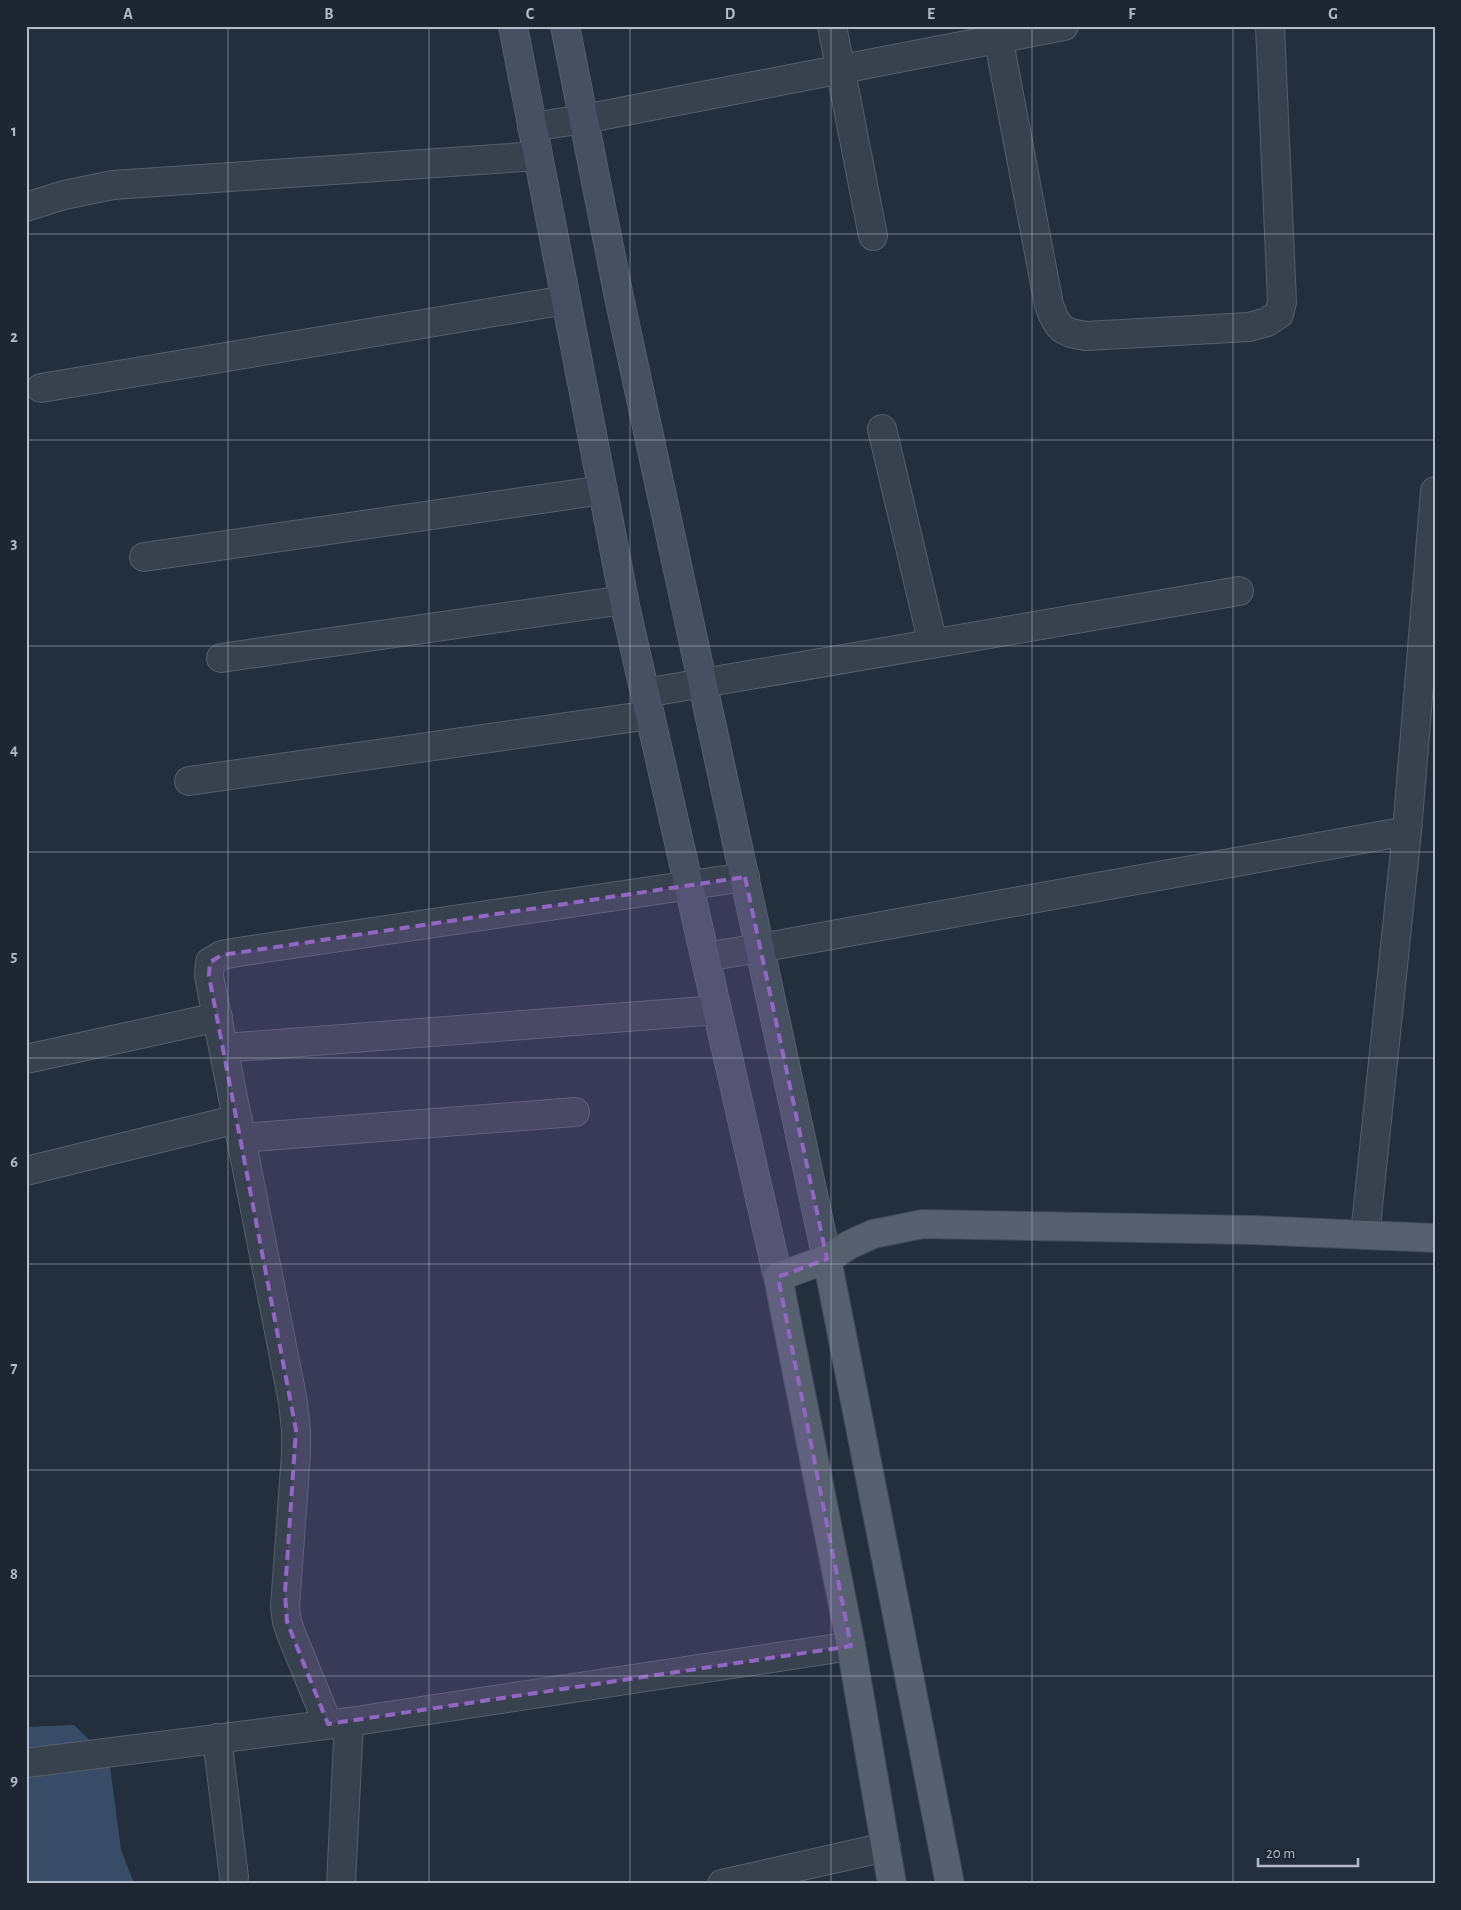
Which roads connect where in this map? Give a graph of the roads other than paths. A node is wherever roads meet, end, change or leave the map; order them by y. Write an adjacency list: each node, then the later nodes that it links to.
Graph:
1 (513, 26): 9 (main road)
2 (565, 26): 8 (main road)
3 (832, 26): 7 (street)
4 (1064, 26): 6 (street)
5 (1270, 26): 6 (street)
6 (997, 33): 7 (street)
7 (842, 69): 8 (street); 12 (street)
8 (584, 119): 9 (street); 23 (main road)
9 (532, 127): 10 (main road)
10 (538, 156): 11 (street); 13 (main road)
11 (26, 207)
12 (873, 236)
13 (566, 300): 14 (street); 16 (main road)
14 (41, 388)
15 (882, 429): 21 (street)
16 (603, 490): 18 (street); 20 (main road)
17 (1435, 491): 26 (street)
18 (144, 557)
19 (1239, 591): 21 (street)
20 (624, 600): 22 (street); 24 (main road)
21 (933, 644): 23 (street)
22 (220, 658)
23 (703, 683): 24 (street); 27 (main road)
24 (647, 704): 25 (street); 28 (main road)
25 (189, 782)
26 (1407, 831): 29 (street); 38 (street)
27 (744, 876): 28 (street); 29 (main road)
28 (688, 885): 30 (main road); 32 (street)
29 (760, 948): 30 (street); 40 (main road)
30 (705, 956): 31 (main road)
31 (717, 1010): 33 (street); 41 (main road)
32 (218, 1017): 33 (street); 34 (street)
33 (224, 1048): 36 (street)
34 (26, 1059)
35 (575, 1112): 36 (street)
36 (240, 1128): 37 (street); 43 (street)
37 (26, 1171)
38 (1365, 1235): 39 (main road); 40 (main road)
39 (1435, 1238)
40 (827, 1259): 41 (main road); 51 (main road)
41 (778, 1277): 42 (main road)
42 (850, 1646): 43 (street); 46 (main road)
43 (338, 1723): 44 (street); 48 (street)
44 (217, 1738): 45 (street); 47 (street)
45 (26, 1763)
46 (886, 1847): 49 (street); 50 (main road)
47 (234, 1877)
48 (341, 1884)
49 (722, 1884)
50 (892, 1884)
51 (950, 1884)

